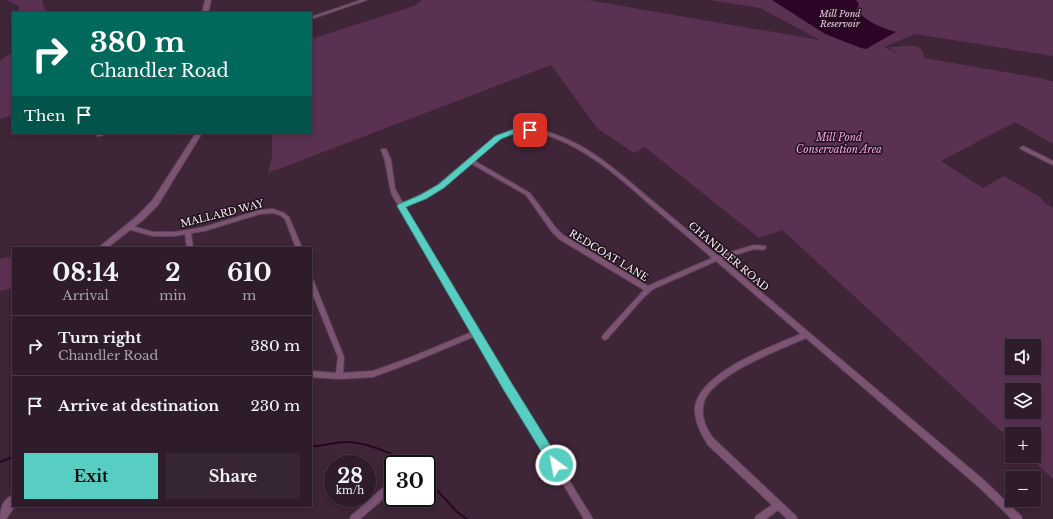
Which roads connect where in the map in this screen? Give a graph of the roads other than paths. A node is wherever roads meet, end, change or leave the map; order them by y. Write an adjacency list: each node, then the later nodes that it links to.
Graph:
1 (208, 0): 3 (street)
2 (365, 0): 4 (street)
3 (205, 12)
4 (312, 18)
5 (199, 134): 11 (street)
6 (1023, 148): 9 (street)
7 (384, 150): 10 (street)
8 (470, 161): 10 (street, CHANDLER ROAD); 17 (street, CHANDLER ROAD); 19 (street, REDCOAT LANE)
9 (1053, 163)
10 (402, 206): 20 (street)
11 (129, 227): 12 (street, MALLARD WAY); 13 (street)
12 (188, 233): 14 (street); 15 (street, MALLARD WAY)
13 (103, 247)
14 (190, 247)
15 (299, 247)
16 (763, 248): 17 (street)
17 (716, 259): 19 (street); 21 (street, CHANDLER ROAD)
18 (312, 284): 24 (street)
19 (648, 289): 22 (street)
20 (476, 333): 24 (street); 30 (street)
21 (806, 335): 27 (street); 33 (street, CHANDLER ROAD)
22 (605, 337)
23 (312, 374): 24 (street)
24 (339, 376)
25 (384, 493): 29 (street)
26 (12, 501): 28 (street)
27 (778, 505): 31 (street); 32 (street)
28 (0, 518)
29 (354, 519)
30 (589, 519)
31 (759, 519)
32 (793, 519)
33 (1018, 519)

